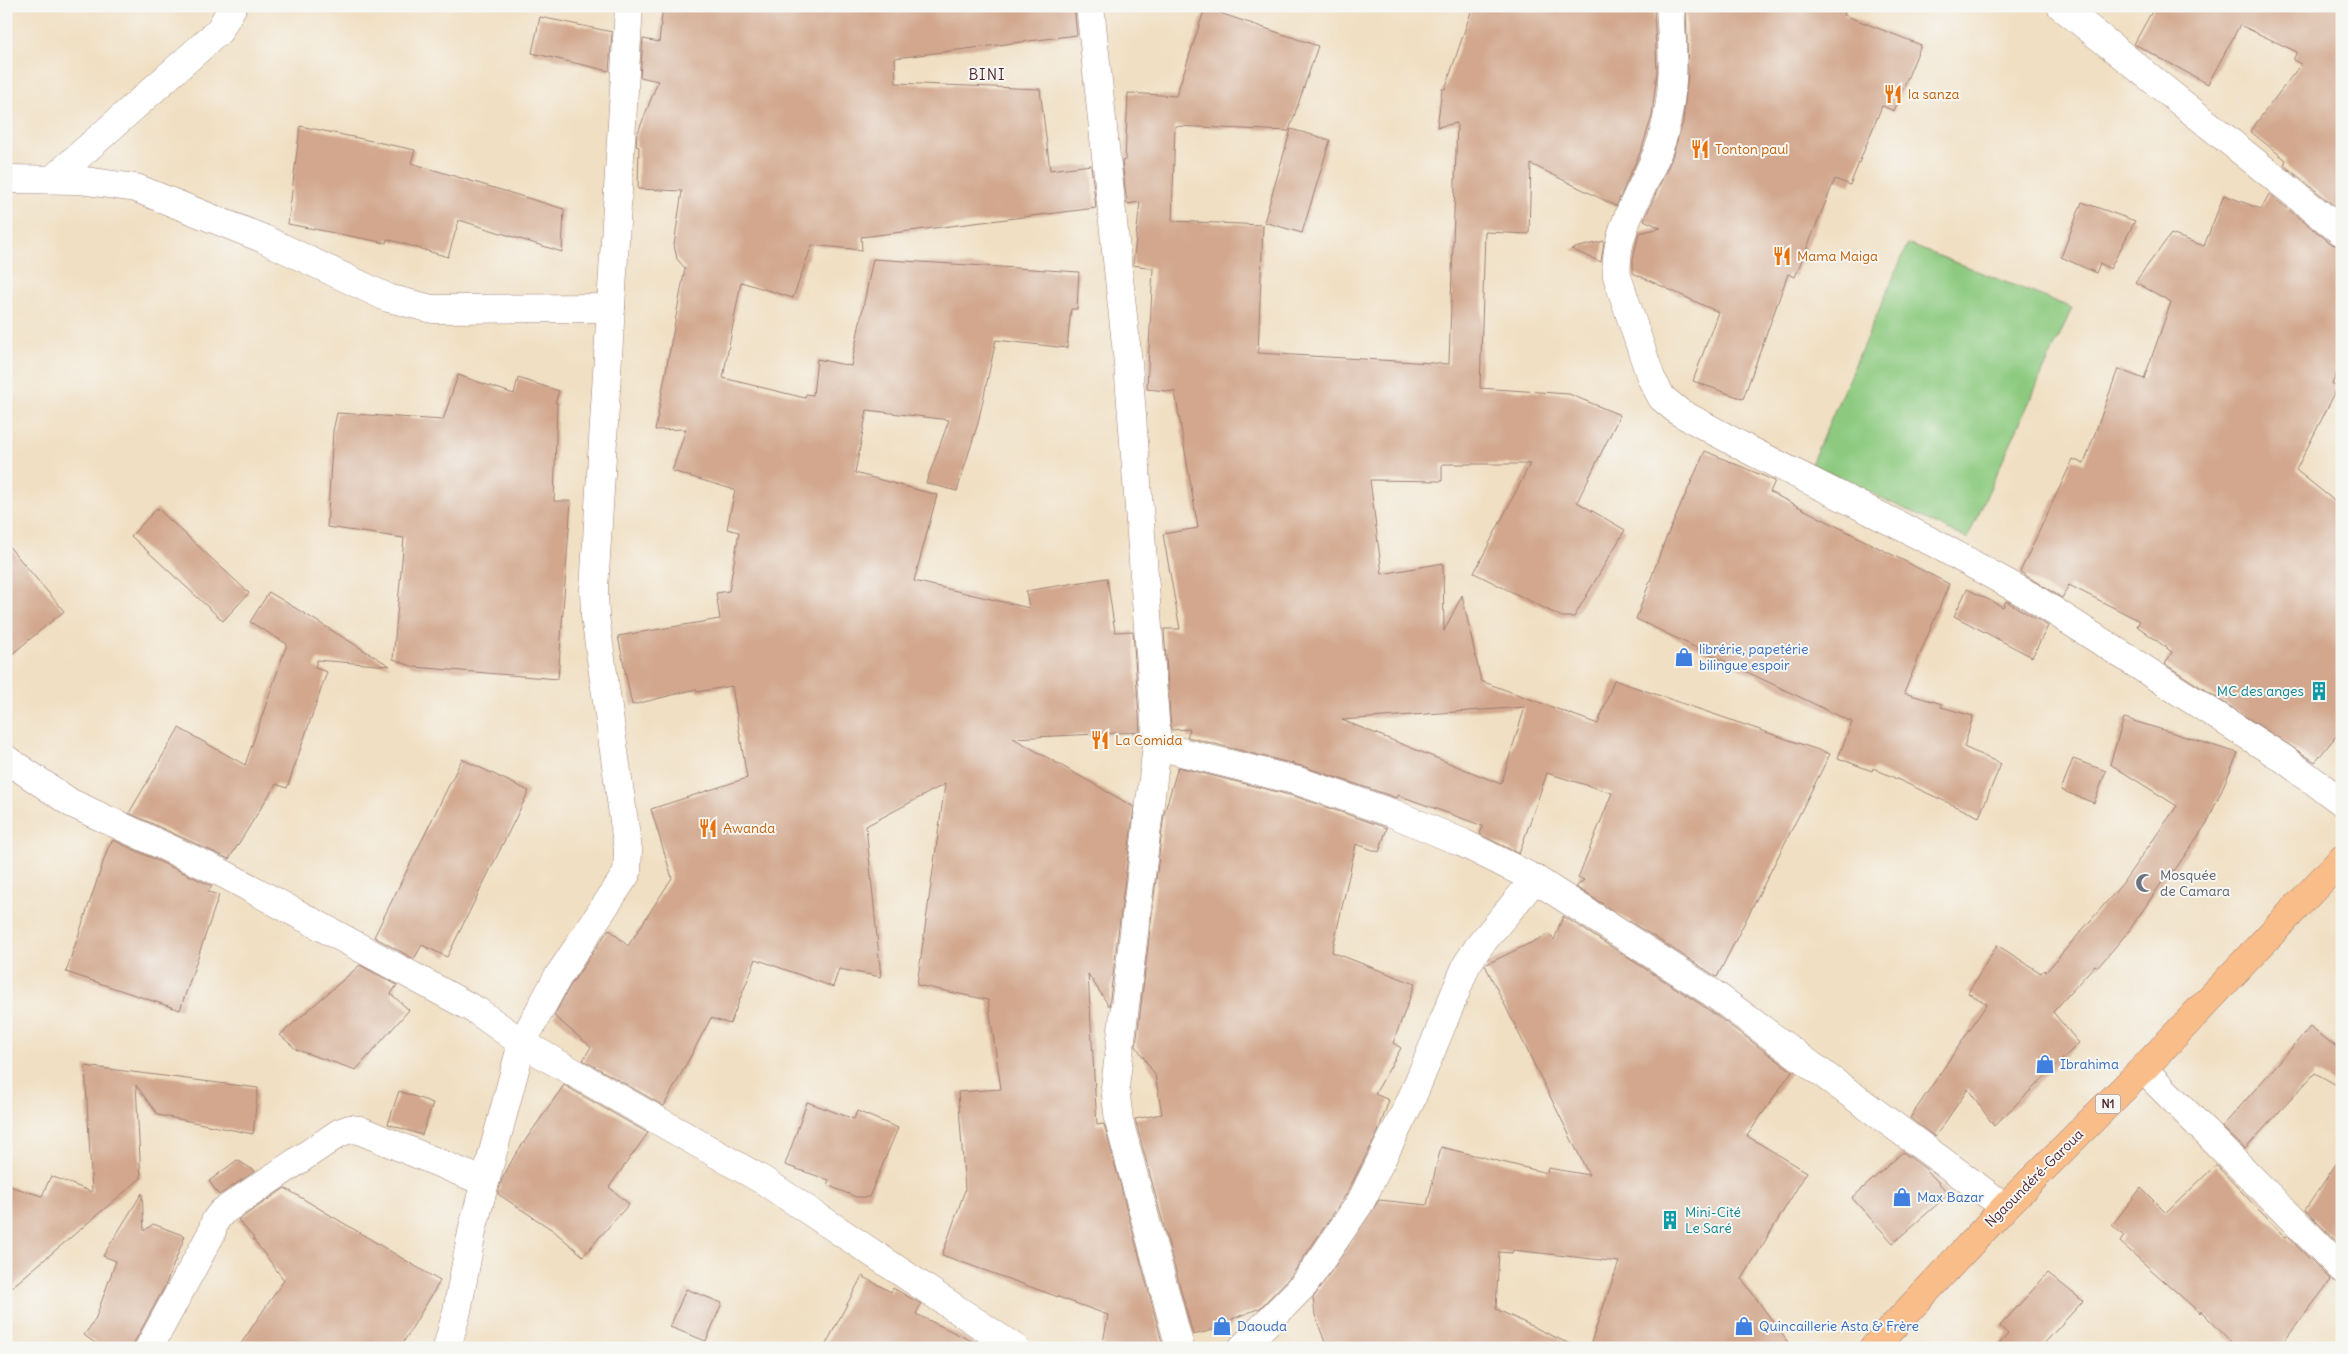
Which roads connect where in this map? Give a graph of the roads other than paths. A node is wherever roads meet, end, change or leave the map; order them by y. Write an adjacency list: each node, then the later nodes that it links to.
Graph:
1 (233, 6): 7 (street)
2 (630, 6): 9 (street)
3 (1090, 6): 10 (street)
4 (1670, 6): 12 (street)
5 (2062, 6): 8 (street)
6 (6, 179): 7 (street)
7 (53, 179): 9 (street)
8 (2342, 232)
9 (611, 308): 15 (street)
10 (1157, 746): 14 (street); 23 (street)
11 (6, 759): 15 (street)
12 (2342, 802)
13 (2342, 859): 16 (highway, Ngaoundéré-Garoua / N1)
14 (1535, 879): 18 (street); 24 (street)
15 (522, 1042): 17 (street); 22 (street)
16 (2143, 1069): 18 (highway, Ngaoundéré-Garoua / N1); 19 (street)
17 (485, 1182): 20 (street); 21 (street)
18 (2005, 1207): 25 (highway, Ngaoundéré-Garoua / N1)
19 (2342, 1269)
20 (149, 1348)
21 (447, 1348)
22 (1015, 1348)
23 (1180, 1348)
24 (1242, 1348)
25 (1873, 1348)

